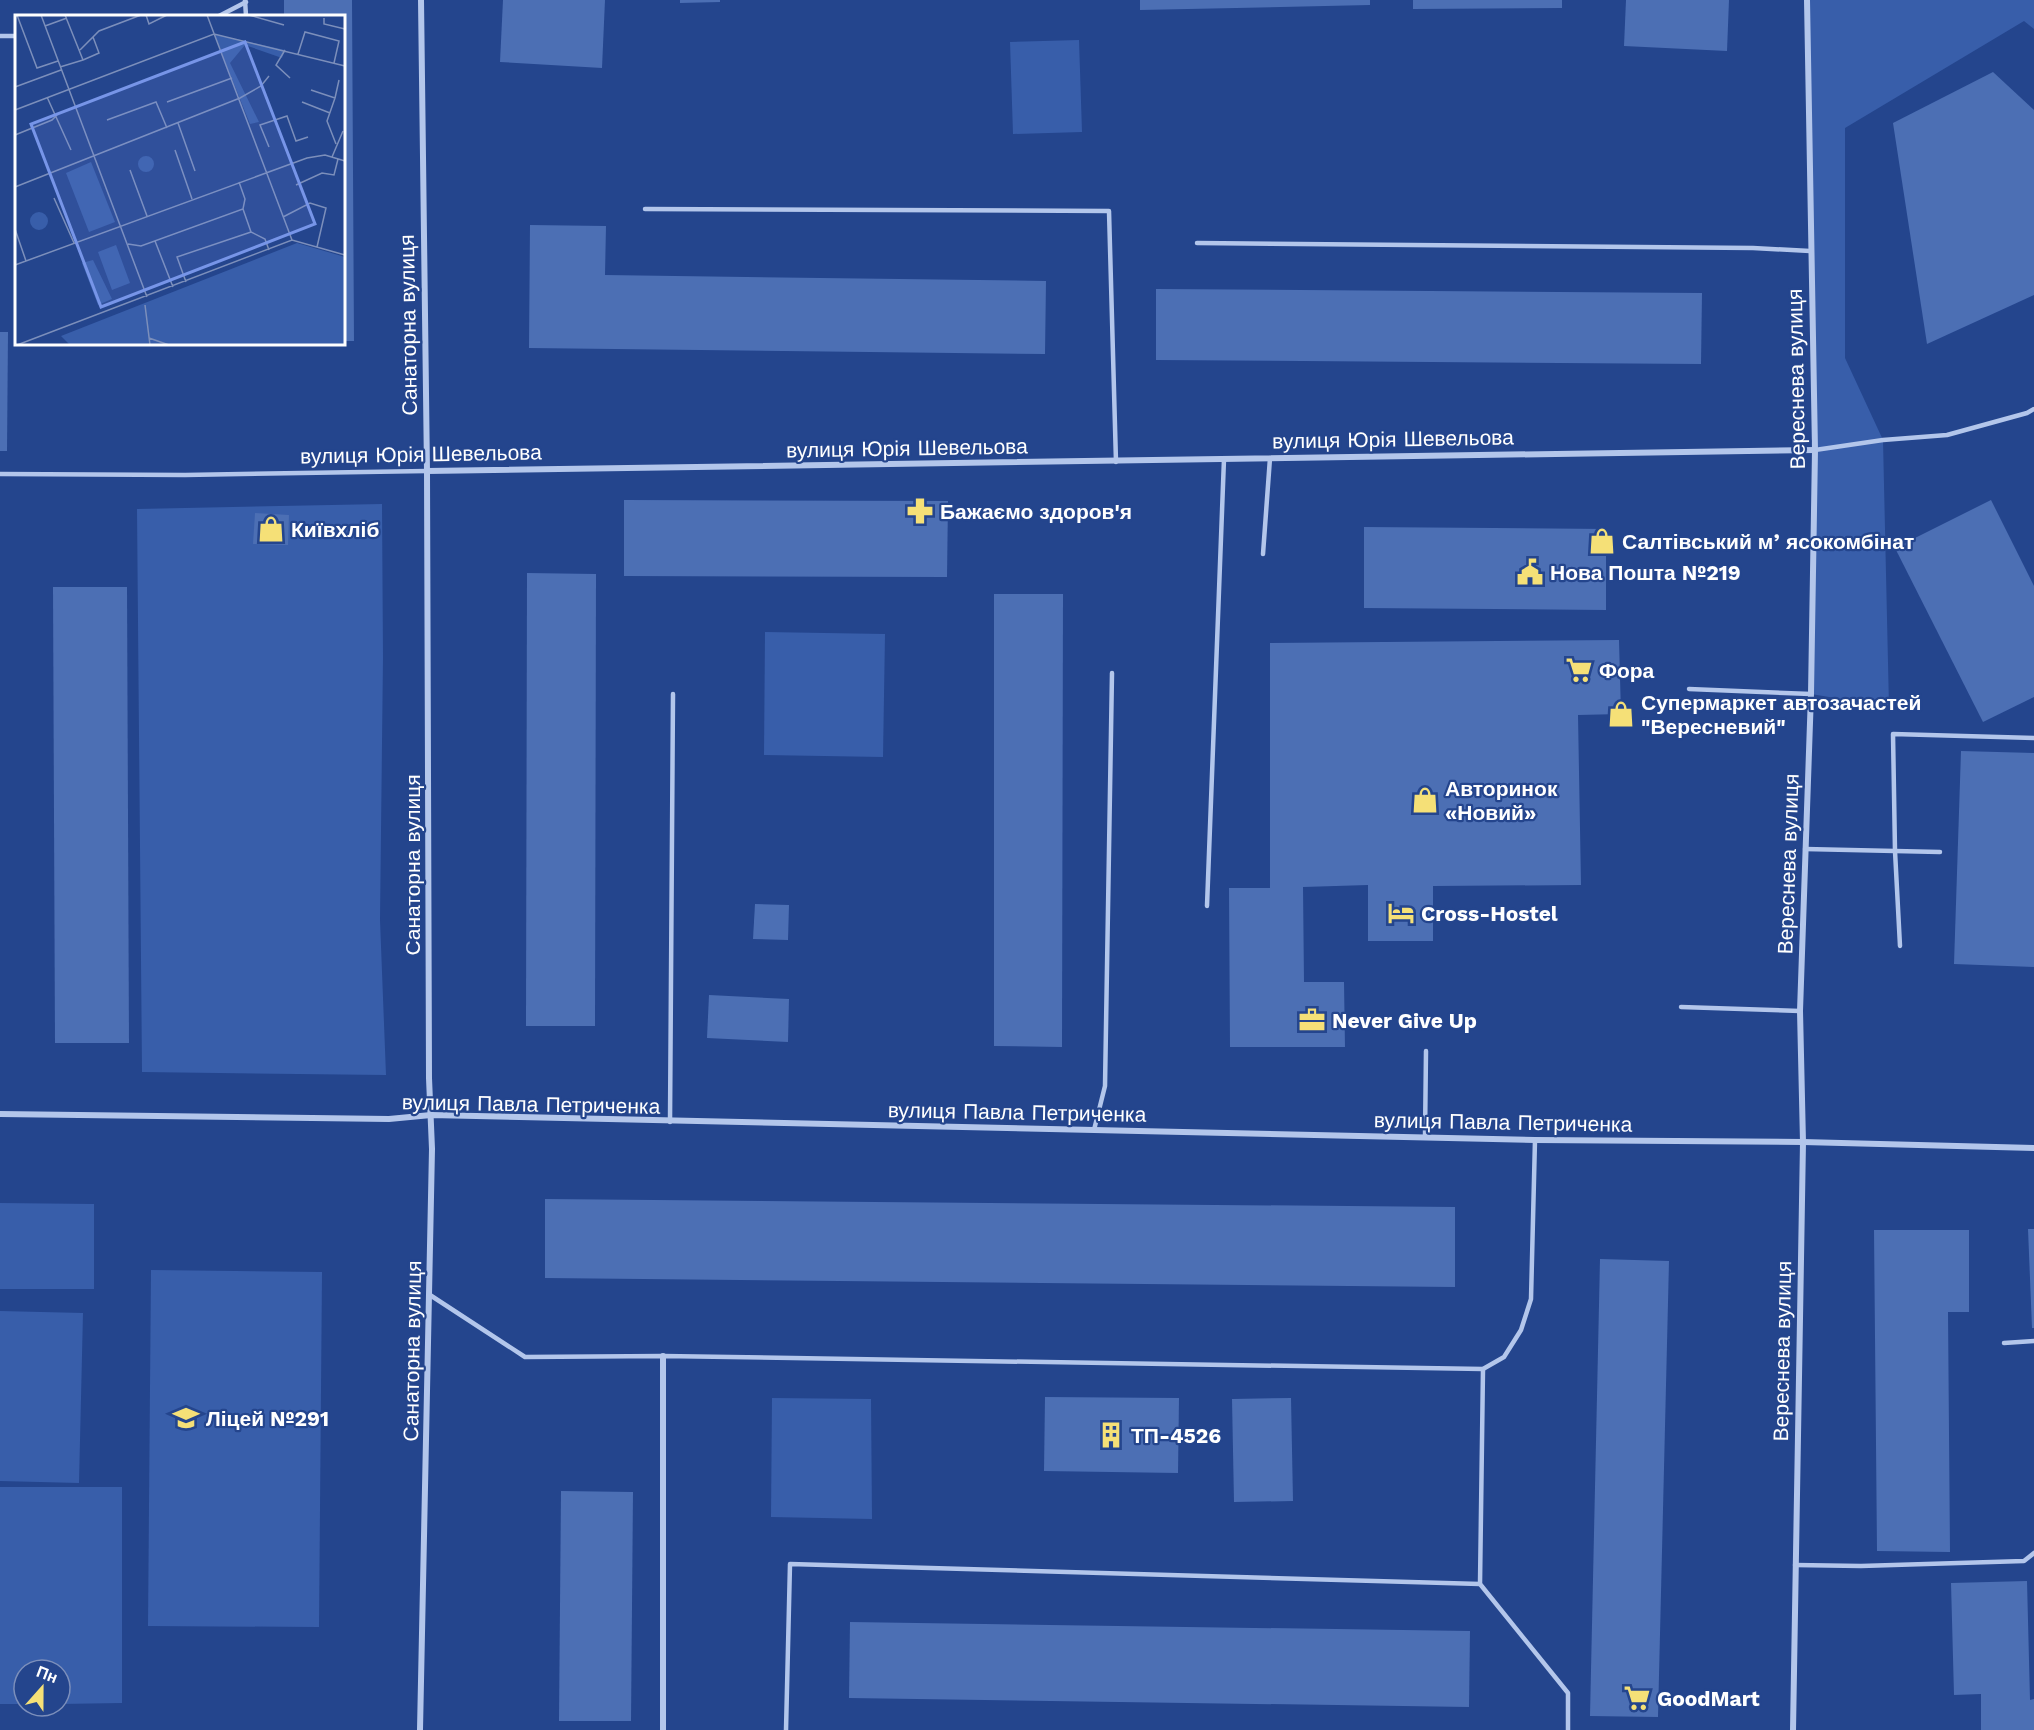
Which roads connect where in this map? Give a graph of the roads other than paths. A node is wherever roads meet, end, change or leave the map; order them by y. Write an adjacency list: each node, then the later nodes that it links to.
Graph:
1 (421, 0): 13 (street, Санаторна вулиця)
2 (1807, 0): 7 (street, Вереснева вулиця)
3 (245, 1): 4 (lane)
4 (221, 15)
5 (645, 209): 12 (lane)
6 (1197, 243): 7 (lane)
7 (1810, 251): 9 (street, Вереснева вулиця)
8 (2034, 409): 9 (lane)
9 (1815, 450): 10 (street, вулиця Юрія Шевельова); 19 (street, Вереснева вулиця)
10 (1270, 457): 11 (street, вулиця Юрія Шевельова); 15 (lane)
11 (1224, 459): 12 (street, вулиця Юрія Шевельова); 24 (lane)
12 (1116, 462): 13 (street, вулиця Юрія Шевельова)
13 (427, 471): 14 (lane, вулиця Юрія Шевельова); 30 (street, Санаторна вулиця)
14 (0, 474)
15 (1263, 554)
16 (1112, 673): 32 (lane)
17 (1689, 689): 19 (lane)
18 (673, 694): 31 (lane)
19 (1811, 694): 21 (street, Вереснева вулиця)
20 (2034, 738): 22 (lane)
21 (1805, 849): 22 (lane); 27 (street, Вереснева вулиця)
22 (1895, 851): 23 (lane); 25 (lane)
23 (1940, 852)
24 (1207, 906)
25 (1900, 946)
26 (1681, 1007): 27 (lane)
27 (1800, 1011): 35 (street, Вереснева вулиця)
28 (1426, 1051): 33 (lane)
29 (0, 1114): 30 (street, вулиця Павла Петриченка)
30 (431, 1115): 31 (street, вулиця Павла Петриченка); 37 (street, Санаторна вулиця)
31 (670, 1122): 32 (street, вулиця Павла Петриченка)
32 (1094, 1130): 33 (street, вулиця Павла Петриченка)
33 (1425, 1137): 34 (street, вулиця Павла Петриченка)
34 (1535, 1140): 35 (street, вулиця Павла Петриченка); 41 (lane)
35 (1803, 1142): 36 (street, вулиця Павла Петриченка); 43 (street, Вереснева вулиця)
36 (2034, 1148)
37 (430, 1295): 40 (lane); 45 (street, Санаторна вулиця)
38 (2034, 1341): 39 (lane)
39 (2004, 1343)
40 (663, 1356): 41 (lane); 46 (street)
41 (1483, 1369): 44 (lane)
42 (2034, 1552): 43 (lane)
43 (1795, 1565): 49 (street, Вереснева вулиця)
44 (1480, 1584): 47 (lane); 48 (lane)
45 (420, 1730)
46 (663, 1730)
47 (786, 1730)
48 (1568, 1730)
49 (1793, 1730)

